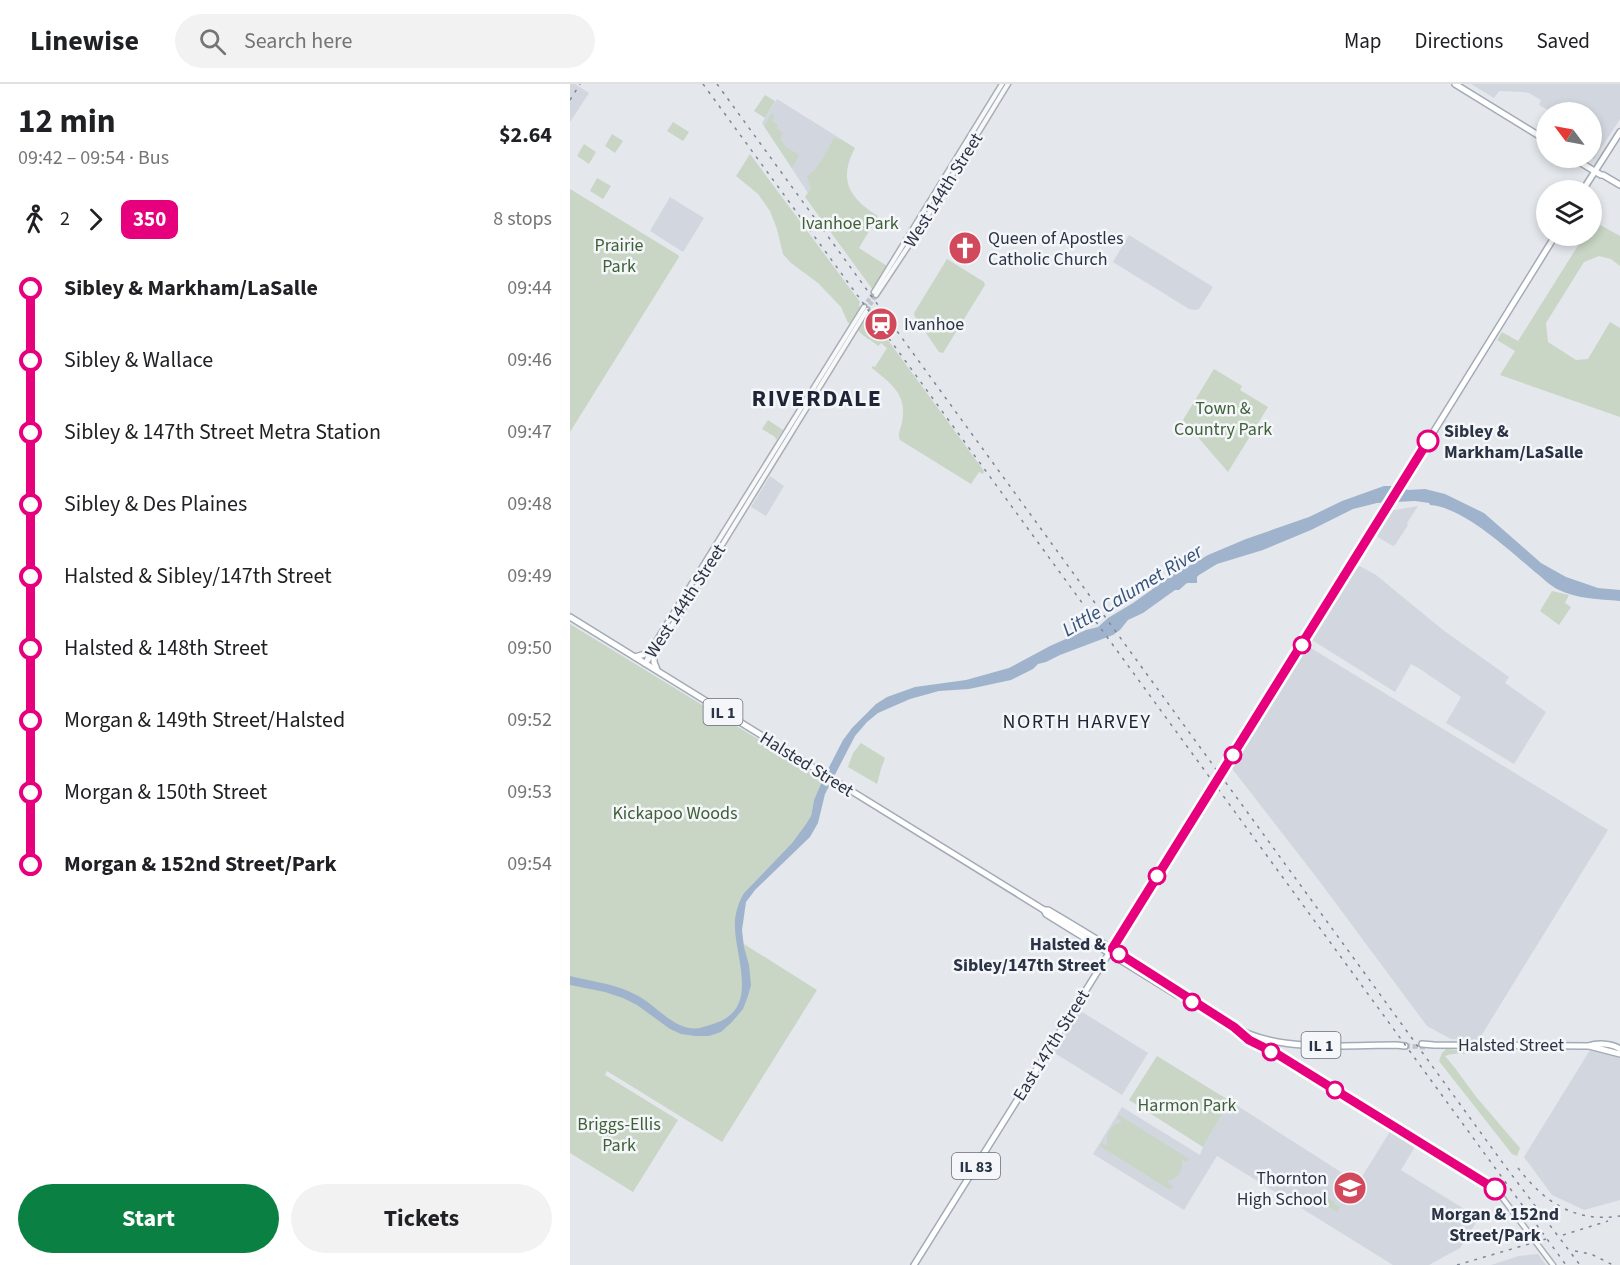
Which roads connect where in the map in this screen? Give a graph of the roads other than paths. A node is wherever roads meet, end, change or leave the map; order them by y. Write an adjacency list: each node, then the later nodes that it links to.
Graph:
1 (1002, 84): 2 (street, West 144th Street)
2 (1008, 84)
3 (1455, 84): 5 (main road)
4 (1620, 132): 7 (main road)
5 (1536, 134)
6 (1590, 168): 7 (main road)
7 (1595, 171): 8 (main road); 9 (main road)
8 (1589, 180)
9 (1620, 187)
10 (1549, 246): 17 (main road)
11 (570, 617): 14 (main road, Halsted Street / IL 1)
12 (653, 646): 13 (street, West 144th Street); 14 (main road); 15 (street, West 144th Street)
13 (654, 654): 15 (street, West 144th Street); 16 (main road)
14 (635, 657): 15 (main road, Halsted Street / IL 1)
15 (645, 664): 16 (main road, Halsted Street / IL 1)
16 (658, 672): 19 (main road, Halsted Street / IL 1)
17 (1223, 771)
18 (1214, 786): 19 (main road, East 147th Street / IL 83)
19 (1110, 951): 20 (main road, Halsted Street / IL 1); 28 (main road, East 147th Street / IL 83)
20 (1234, 1027): 21 (main road, Halsted Street / IL 1); 26 (street)
21 (1265, 1039): 22 (main road, Halsted Street / IL 1); 26 (street)
22 (1404, 1045)
23 (1423, 1045): 24 (main road, Halsted Street)
24 (1588, 1046): 25 (main road, Halsted Street); 27 (main road, Halsted Street)
25 (1618, 1047)
26 (1277, 1054): 29 (street)
27 (1620, 1054)
28 (914, 1265)
29 (1553, 1265)

